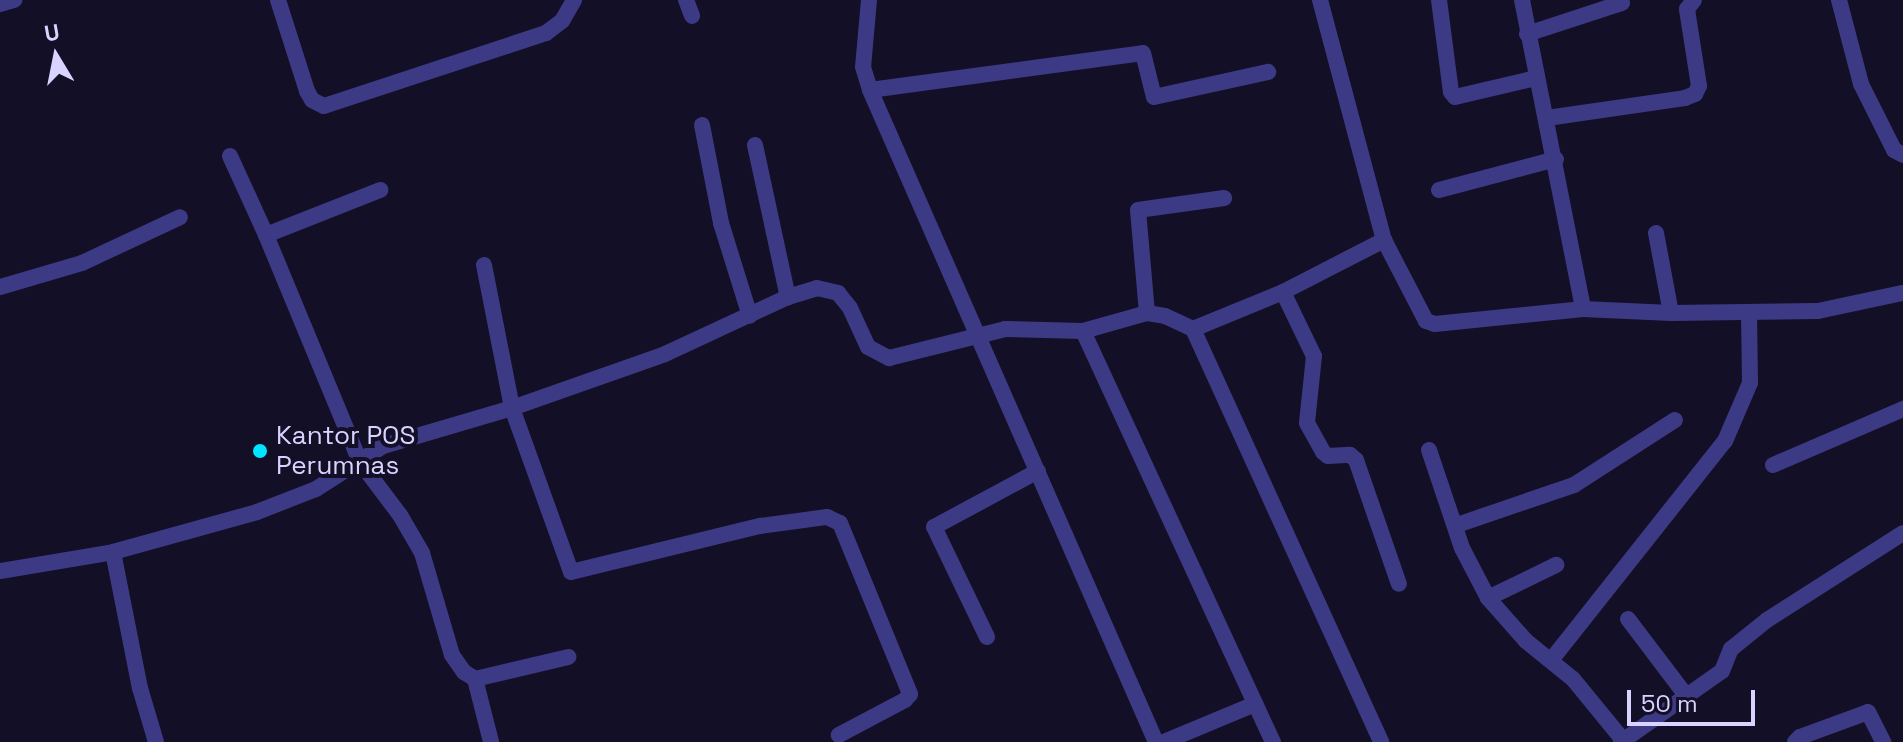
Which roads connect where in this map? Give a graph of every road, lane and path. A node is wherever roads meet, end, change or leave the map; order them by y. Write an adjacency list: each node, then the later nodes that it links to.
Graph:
1 (14, 0): 11 (street)
2 (278, 0): 3 (street)
3 (574, 0)
4 (869, 0): 15 (street)
5 (1320, 0): 28 (street)
6 (1439, 0): 14 (street)
7 (1522, 0): 12 (street)
8 (1694, 0): 16 (street)
9 (1839, 0): 19 (street)
10 (1622, 3): 12 (street)
11 (0, 4)
12 (1527, 34): 14 (street)
13 (1268, 72): 15 (street)
14 (1536, 78): 16 (street)
15 (870, 90): 41 (street)
16 (1547, 118): 21 (street)
17 (702, 125): 38 (street)
18 (755, 145): 33 (street)
19 (1903, 155)
20 (230, 156): 27 (street)
21 (1556, 159): 23 (street); 34 (street)
22 (380, 190): 27 (street)
23 (1439, 190)
24 (1224, 198): 36 (street)
25 (180, 217): 30 (street)
26 (1656, 233): 37 (street)
27 (266, 235): 46 (street)
28 (1384, 240): 31 (street); 34 (street)
29 (484, 265): 42 (street)
30 (0, 287)
31 (1283, 292): 39 (street); 54 (street)
32 (1903, 293): 35 (street)
33 (788, 297): 38 (street); 41 (street)
34 (1583, 309): 37 (street)
35 (1749, 312): 37 (street); 59 (street)
36 (1147, 313): 39 (street); 40 (street)
37 (1671, 313)
38 (750, 316): 42 (street)
39 (1193, 329): 70 (street)
40 (1083, 331): 41 (street); 62 (street)
41 (977, 335): 48 (street)
42 (512, 408): 46 (street); 63 (street)
43 (1903, 409): 47 (street)
44 (1675, 420): 49 (street)
45 (1429, 450): 49 (street)
46 (360, 462): 51 (street); 60 (street)
47 (1773, 465)
48 (1038, 471): 57 (street); 67 (street)
49 (1457, 525): 55 (street)
50 (1903, 533): 61 (street)
51 (113, 552): 53 (street); 65 (street)
52 (1556, 565): 55 (street)
53 (0, 571)
54 (1399, 584)
55 (1488, 598): 59 (street)
56 (1628, 619): 61 (street)
57 (987, 637)
58 (568, 657): 60 (street)
59 (1552, 659): 64 (street)
60 (475, 679): 66 (street)
61 (1688, 698): 64 (street)
62 (1255, 704): 68 (street); 69 (street)
63 (839, 735)
64 (1622, 741)
65 (156, 742)
66 (491, 742)
67 (1156, 742)
68 (1164, 742)
69 (1273, 742)
70 (1381, 742)
71 (1795, 742): 72 (street)
72 (1883, 742)

